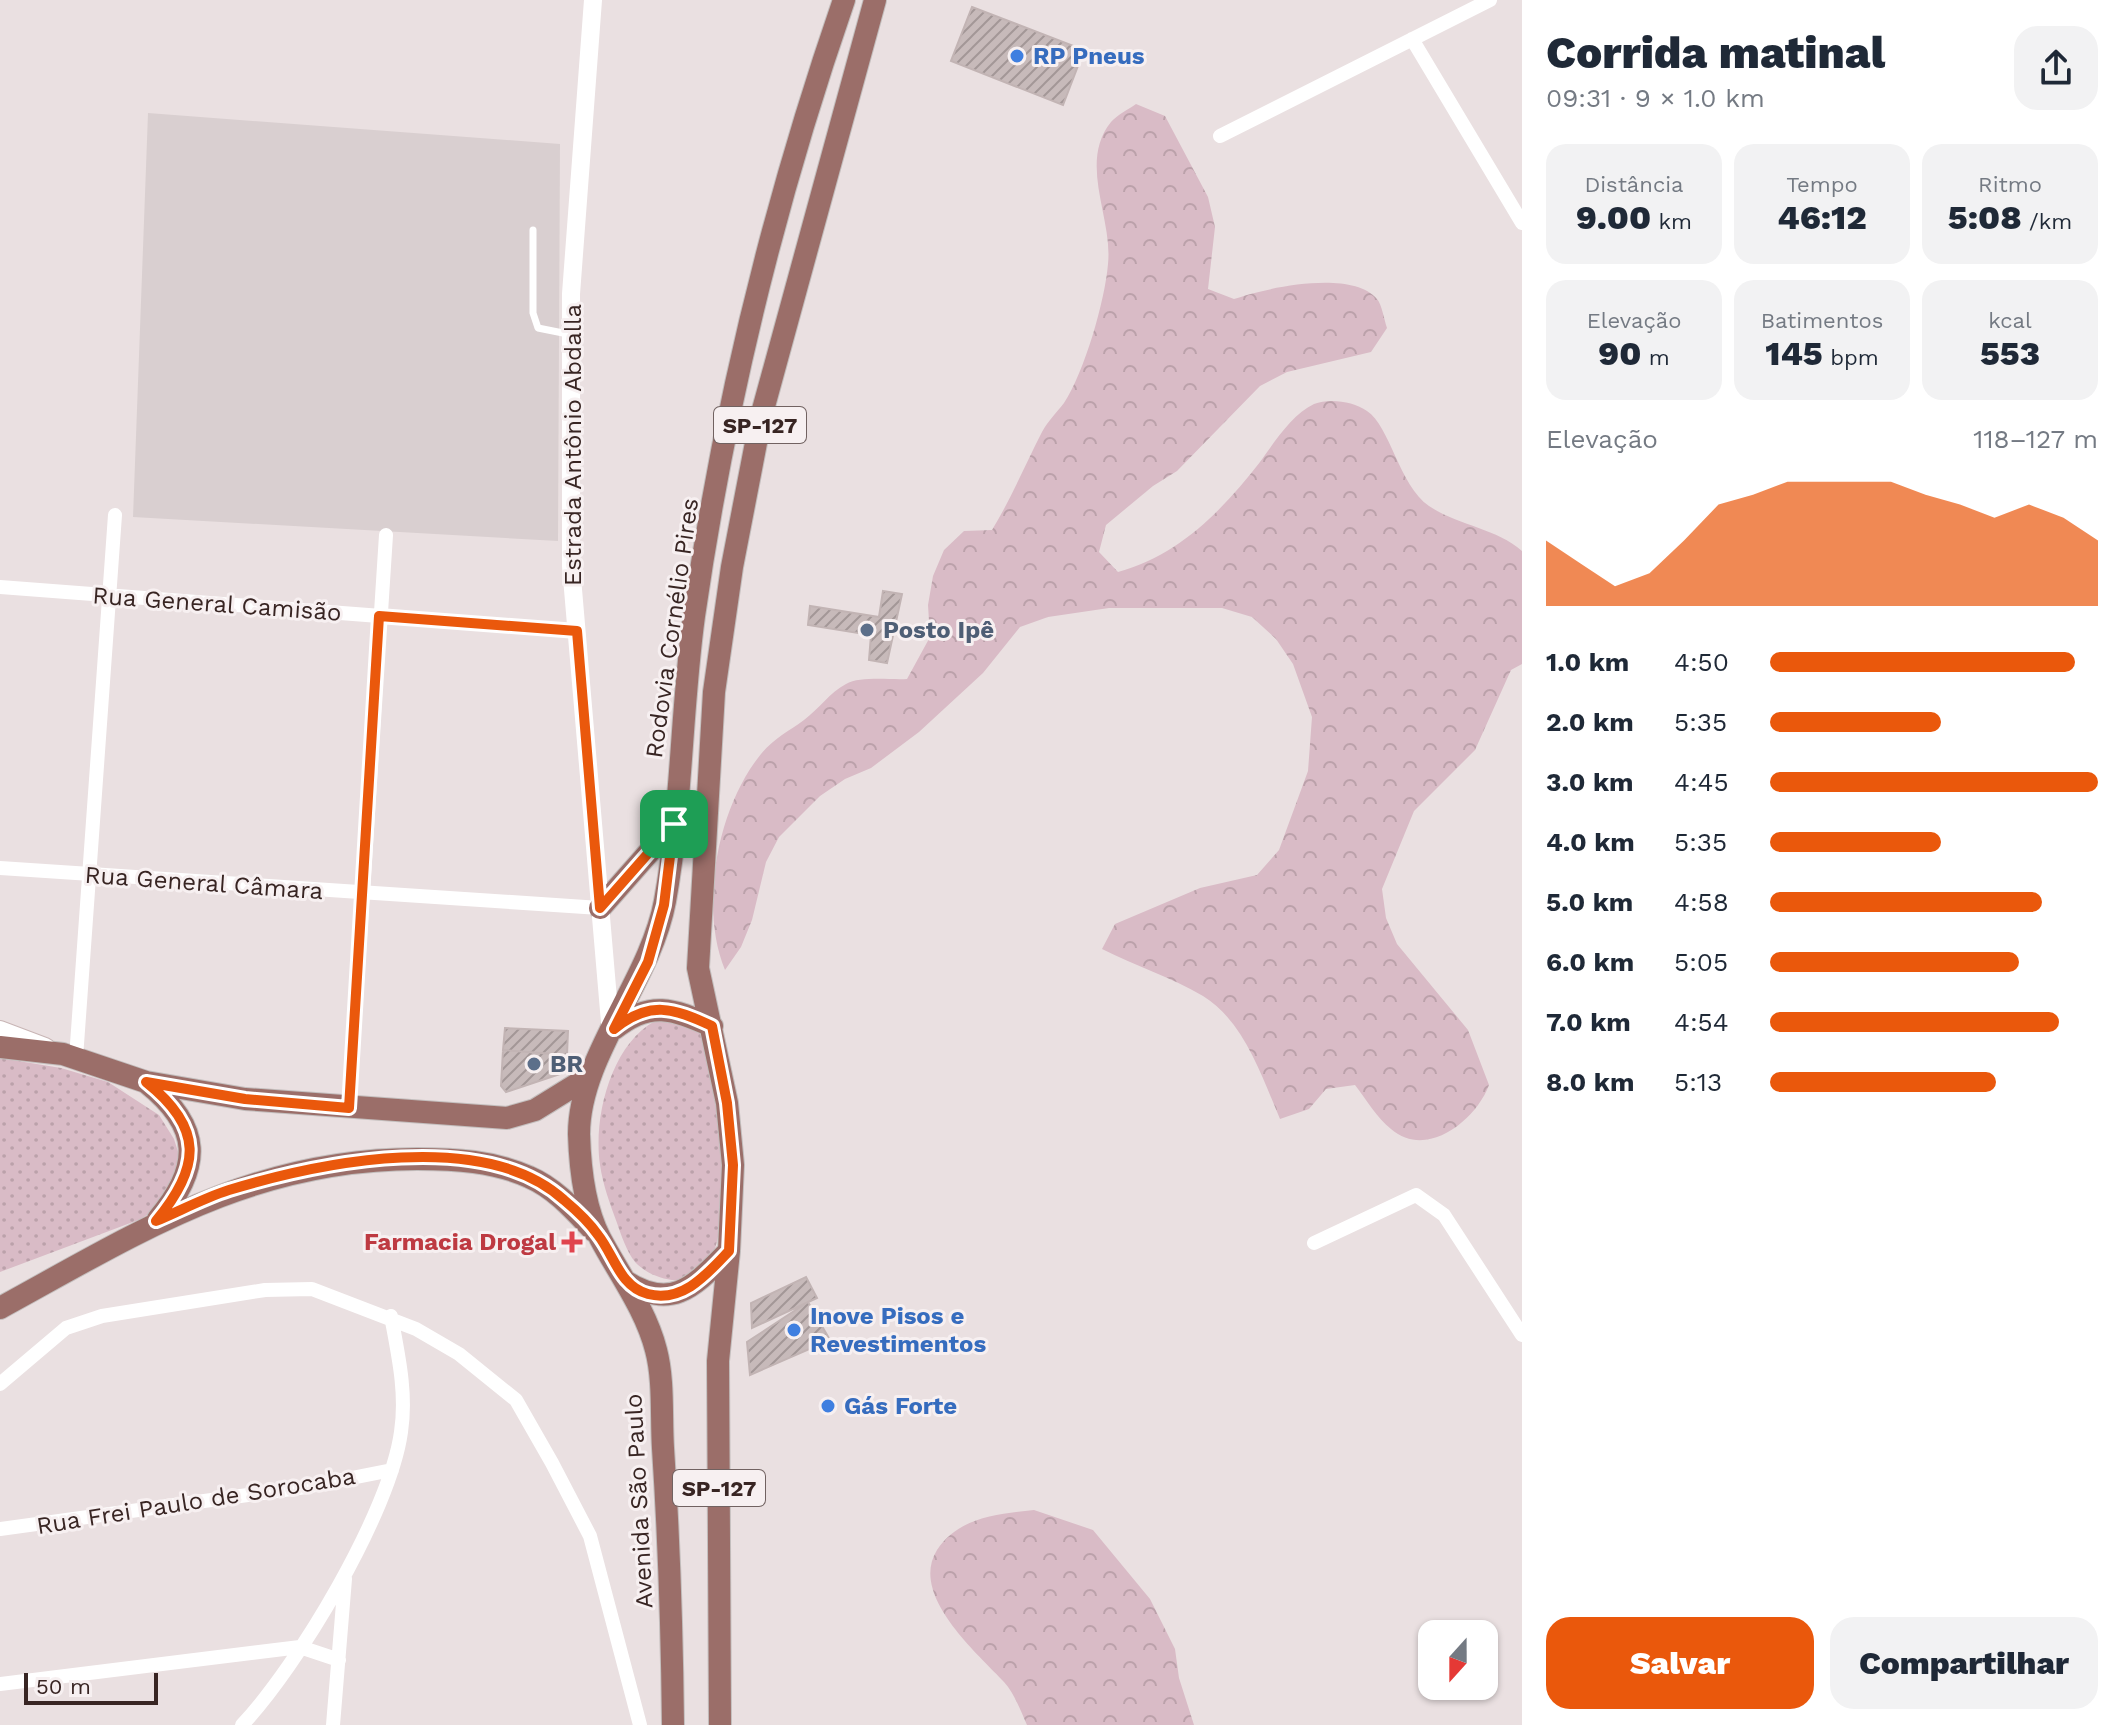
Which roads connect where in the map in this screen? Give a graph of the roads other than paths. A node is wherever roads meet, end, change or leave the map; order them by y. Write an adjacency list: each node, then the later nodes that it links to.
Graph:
1 (593, 0): 9 (street, Estrada Antônio Abdalla)
2 (844, 0): 16 (main road, Rodovia Cornélio Pires / SP-127)
3 (875, 0): 21 (main road, SP-127)
4 (1490, 0): 5 (street)
5 (1412, 39): 6 (street); 7 (street)
6 (1220, 136)
7 (1522, 223)
8 (533, 230): 9 (lane)
9 (571, 334): 15 (street, Estrada Antônio Abdalla)
10 (115, 515): 13 (street)
11 (386, 535): 14 (street)
12 (0, 587): 13 (street, Rua General Camisão)
13 (107, 596): 14 (street, Rua General Camisão); 18 (street)
14 (379, 616): 15 (street, Rua General Camisão); 19 (street)
15 (577, 631): 20 (street, Estrada Antônio Abdalla)
16 (674, 824): 20 (main road); 23 (main road, Rodovia Cornélio Pires / SP-127)
17 (0, 868): 18 (street, Rua General Câmara)
18 (87, 874): 19 (street, Rua General Câmara); 25 (street)
19 (362, 894): 20 (street, Rua General Câmara); 28 (street)
20 (600, 908): 23 (street, Estrada Antônio Abdalla)
21 (712, 1026): 23 (main road); 32 (main road, SP-127)
22 (0, 1031): 25 (main road)
23 (613, 1032): 26 (main road, SP-127)
24 (0, 1047): 25 (main road)
25 (70, 1056): 27 (main road)
26 (590, 1076): 28 (main road); 30 (main road, SP-127)
27 (146, 1082): 28 (main road); 29 (main road)
28 (349, 1108)
29 (156, 1221): 30 (main road); 34 (main road)
30 (598, 1234): 33 (main road, SP-127)
31 (1314, 1243): 38 (street)
32 (729, 1251): 33 (main road); 50 (main road, SP-127)
33 (625, 1281): 49 (main road, Avenida São Paulo / SP-127)
34 (28, 1292): 35 (main road); 36 (main road)
35 (0, 1294)
36 (0, 1308)
37 (391, 1316): 39 (street); 40 (street); 48 (street)
38 (1522, 1335)
39 (0, 1384)
40 (392, 1470): 41 (street, Rua Frei Paulo de Sorocaba); 42 (street)
41 (0, 1529)
42 (345, 1574): 43 (street); 44 (street)
43 (300, 1647): 44 (street); 45 (street); 46 (street)
44 (339, 1660): 47 (street)
45 (0, 1684)
46 (242, 1725)
47 (333, 1725)
48 (640, 1725)
49 (673, 1725)
50 (720, 1725)

